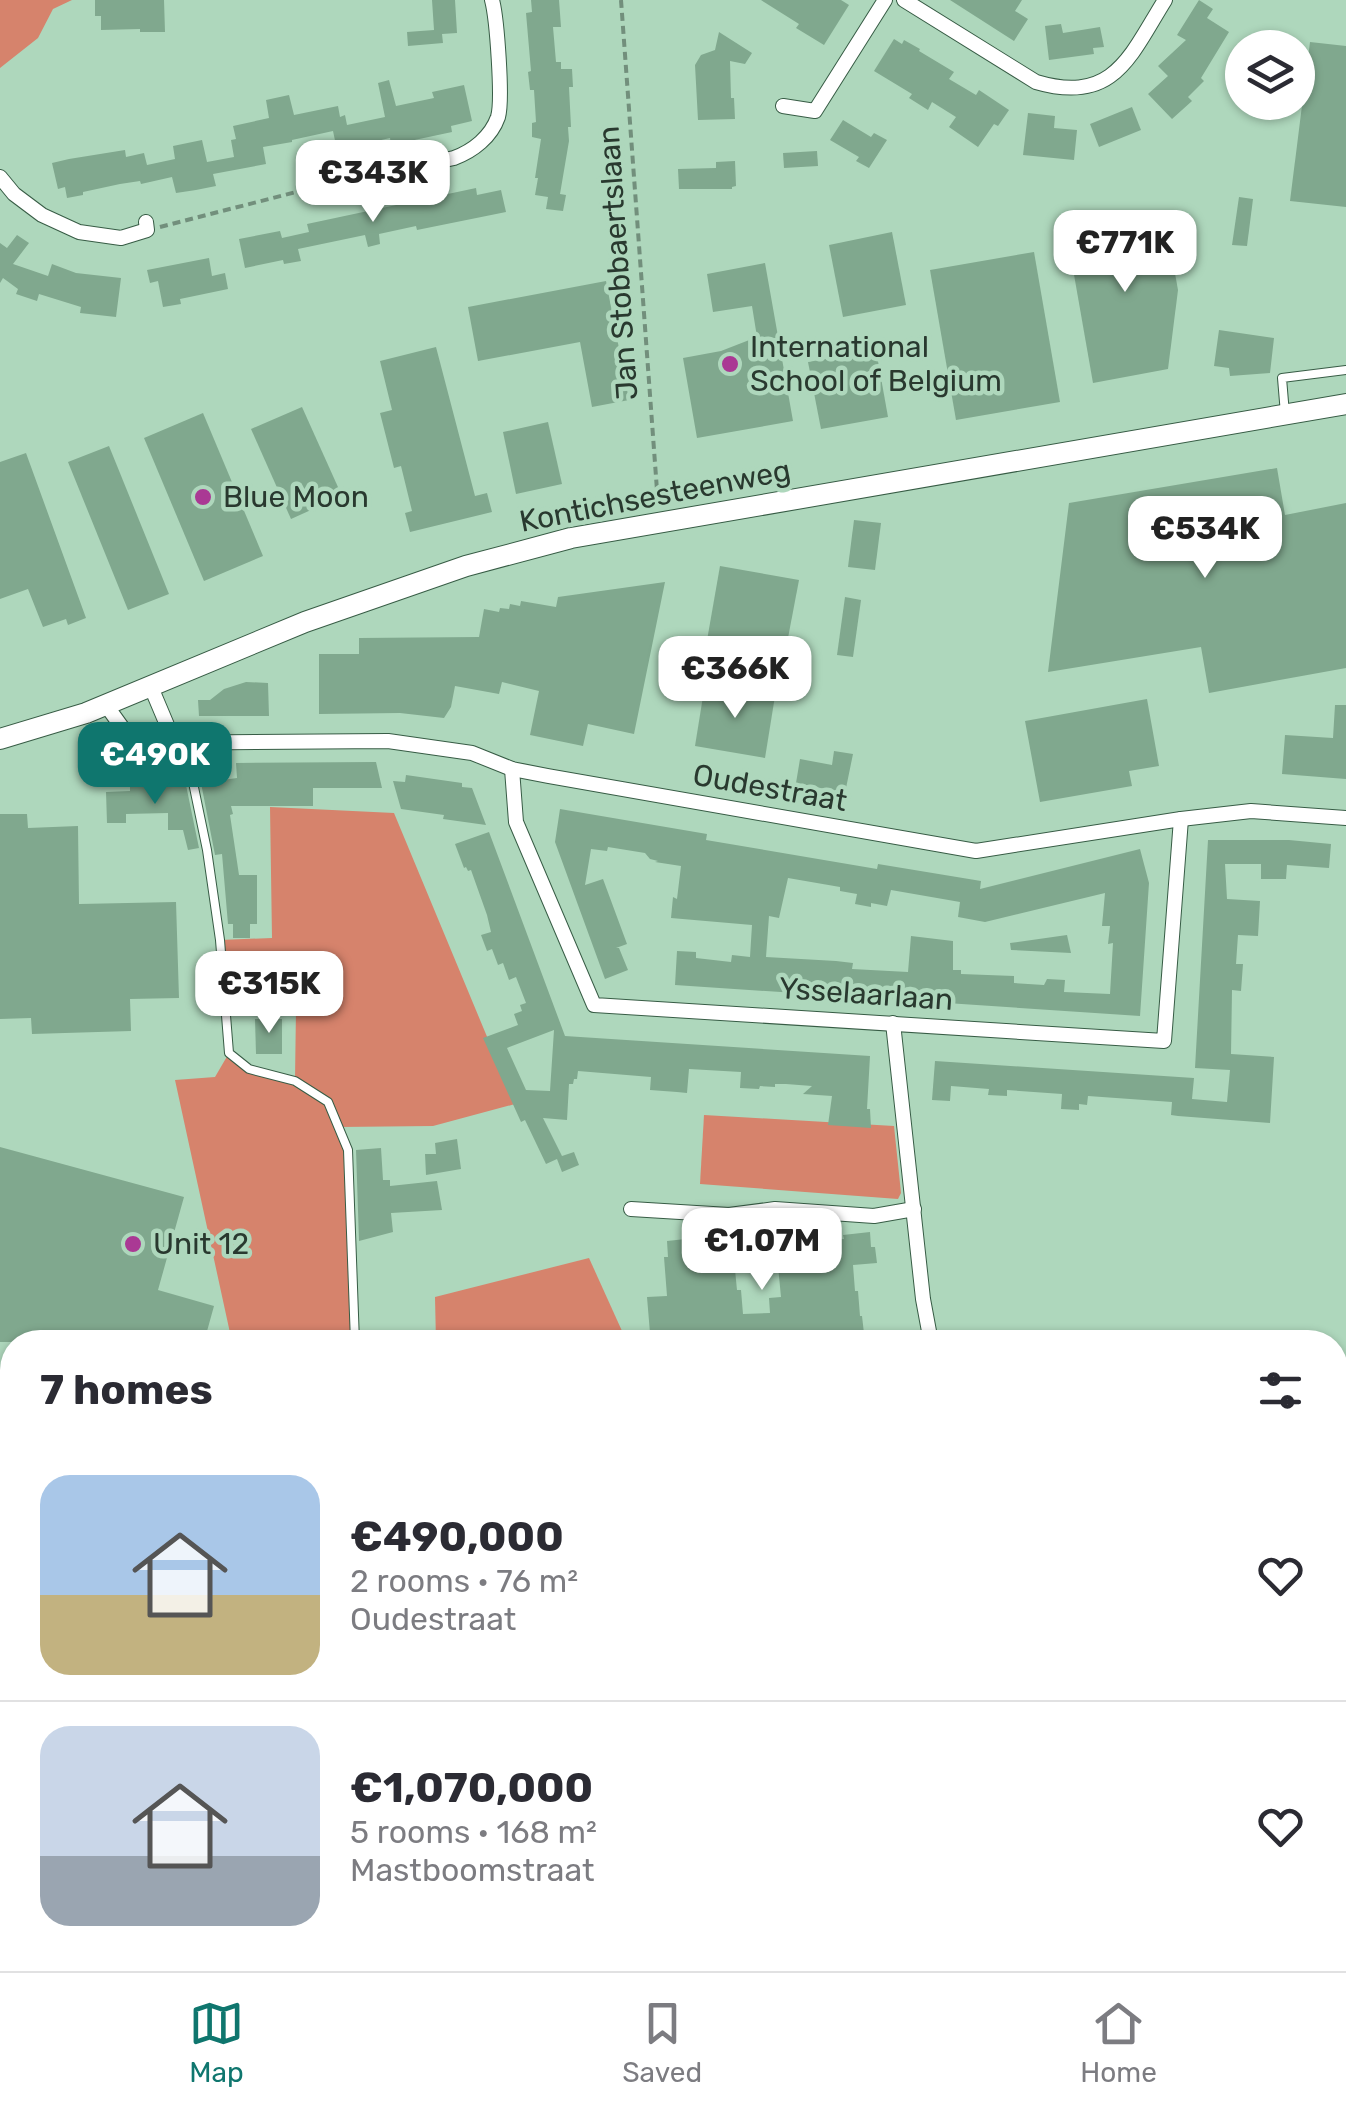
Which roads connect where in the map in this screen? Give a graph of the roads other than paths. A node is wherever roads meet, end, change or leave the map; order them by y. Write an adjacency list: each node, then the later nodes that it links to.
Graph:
1 (492, 0): 7 (street)
2 (885, 0): 5 (street)
3 (904, 0): 4 (street)
4 (1165, 0)
5 (783, 106)
6 (0, 176): 8 (street)
7 (309, 183)
8 (147, 226)
9 (1346, 370): 11 (lane)
10 (1346, 404): 11 (street, Kontichsesteenweg)
11 (1286, 414): 12 (street, Kontichsesteenweg)
12 (151, 688): 13 (street, Kontichsesteenweg); 15 (street)
13 (106, 705): 14 (street, Kontichsesteenweg); 15 (street, Oudestraat)
14 (0, 739)
15 (180, 744): 16 (street, Oudestraat); 22 (lane)
16 (512, 768): 17 (street, Oudestraat); 19 (street, Ysselaarlaan)
17 (1181, 818): 18 (street, Oudestraat); 19 (street, Ysselaarlaan)
18 (1346, 818)
19 (894, 1023): 21 (street)
20 (631, 1209): 21 (street)
21 (914, 1210): 23 (street)
22 (354, 1330)
23 (928, 1330)

